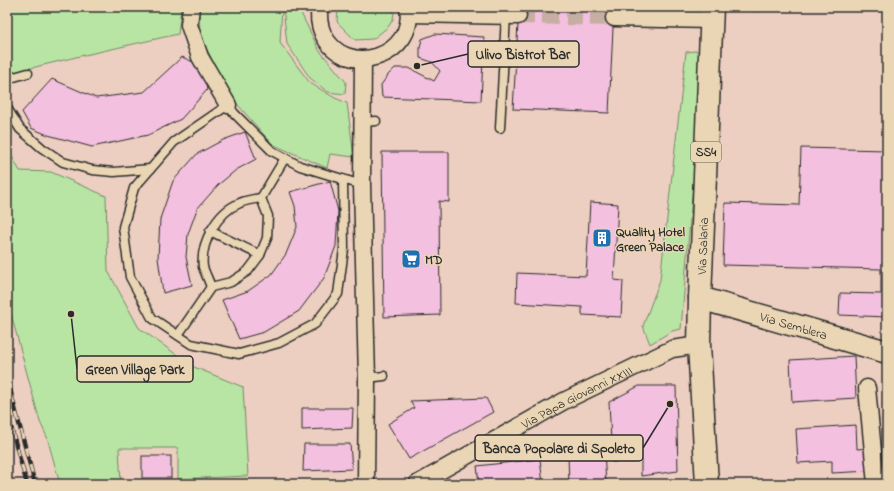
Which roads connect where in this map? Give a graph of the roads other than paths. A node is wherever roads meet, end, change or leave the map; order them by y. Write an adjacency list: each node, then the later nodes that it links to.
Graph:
1 (191, 7): 11 (street)
2 (320, 7): 8 (street)
3 (408, 10): 6 (street); 8 (street)
4 (641, 13): 5 (street); 7 (street)
5 (712, 14): 22 (main road, Via Salaria / SS4)
6 (512, 16): 13 (lane)
7 (614, 18)
8 (364, 59): 17 (street)
9 (28, 74): 10 (lane)
10 (7, 79)
11 (228, 104): 14 (lane); 15 (lane)
12 (7, 108): 15 (lane)
13 (500, 128)
14 (285, 158): 16 (lane); 18 (lane)
15 (150, 169): 23 (lane)
16 (343, 179): 17 (lane); 23 (lane)
17 (362, 185): 27 (street)
18 (261, 198): 19 (lane); 20 (lane)
19 (210, 231): 20 (lane); 21 (lane)
20 (260, 255): 21 (lane)
21 (211, 287): 23 (lane)
22 (700, 298): 24 (main road, Via Salaria / SS4); 25 (main road, Via Semblera)
23 (178, 335)
24 (699, 345): 30 (street, Via Papa Giovanni XXIII); 31 (main road, Via Salaria / SS4)
25 (887, 352)
26 (384, 376): 27 (lane)
27 (367, 378): 29 (street)
28 (867, 388): 32 (street)
29 (366, 484)
30 (417, 484)
31 (707, 484)
32 (876, 484)

